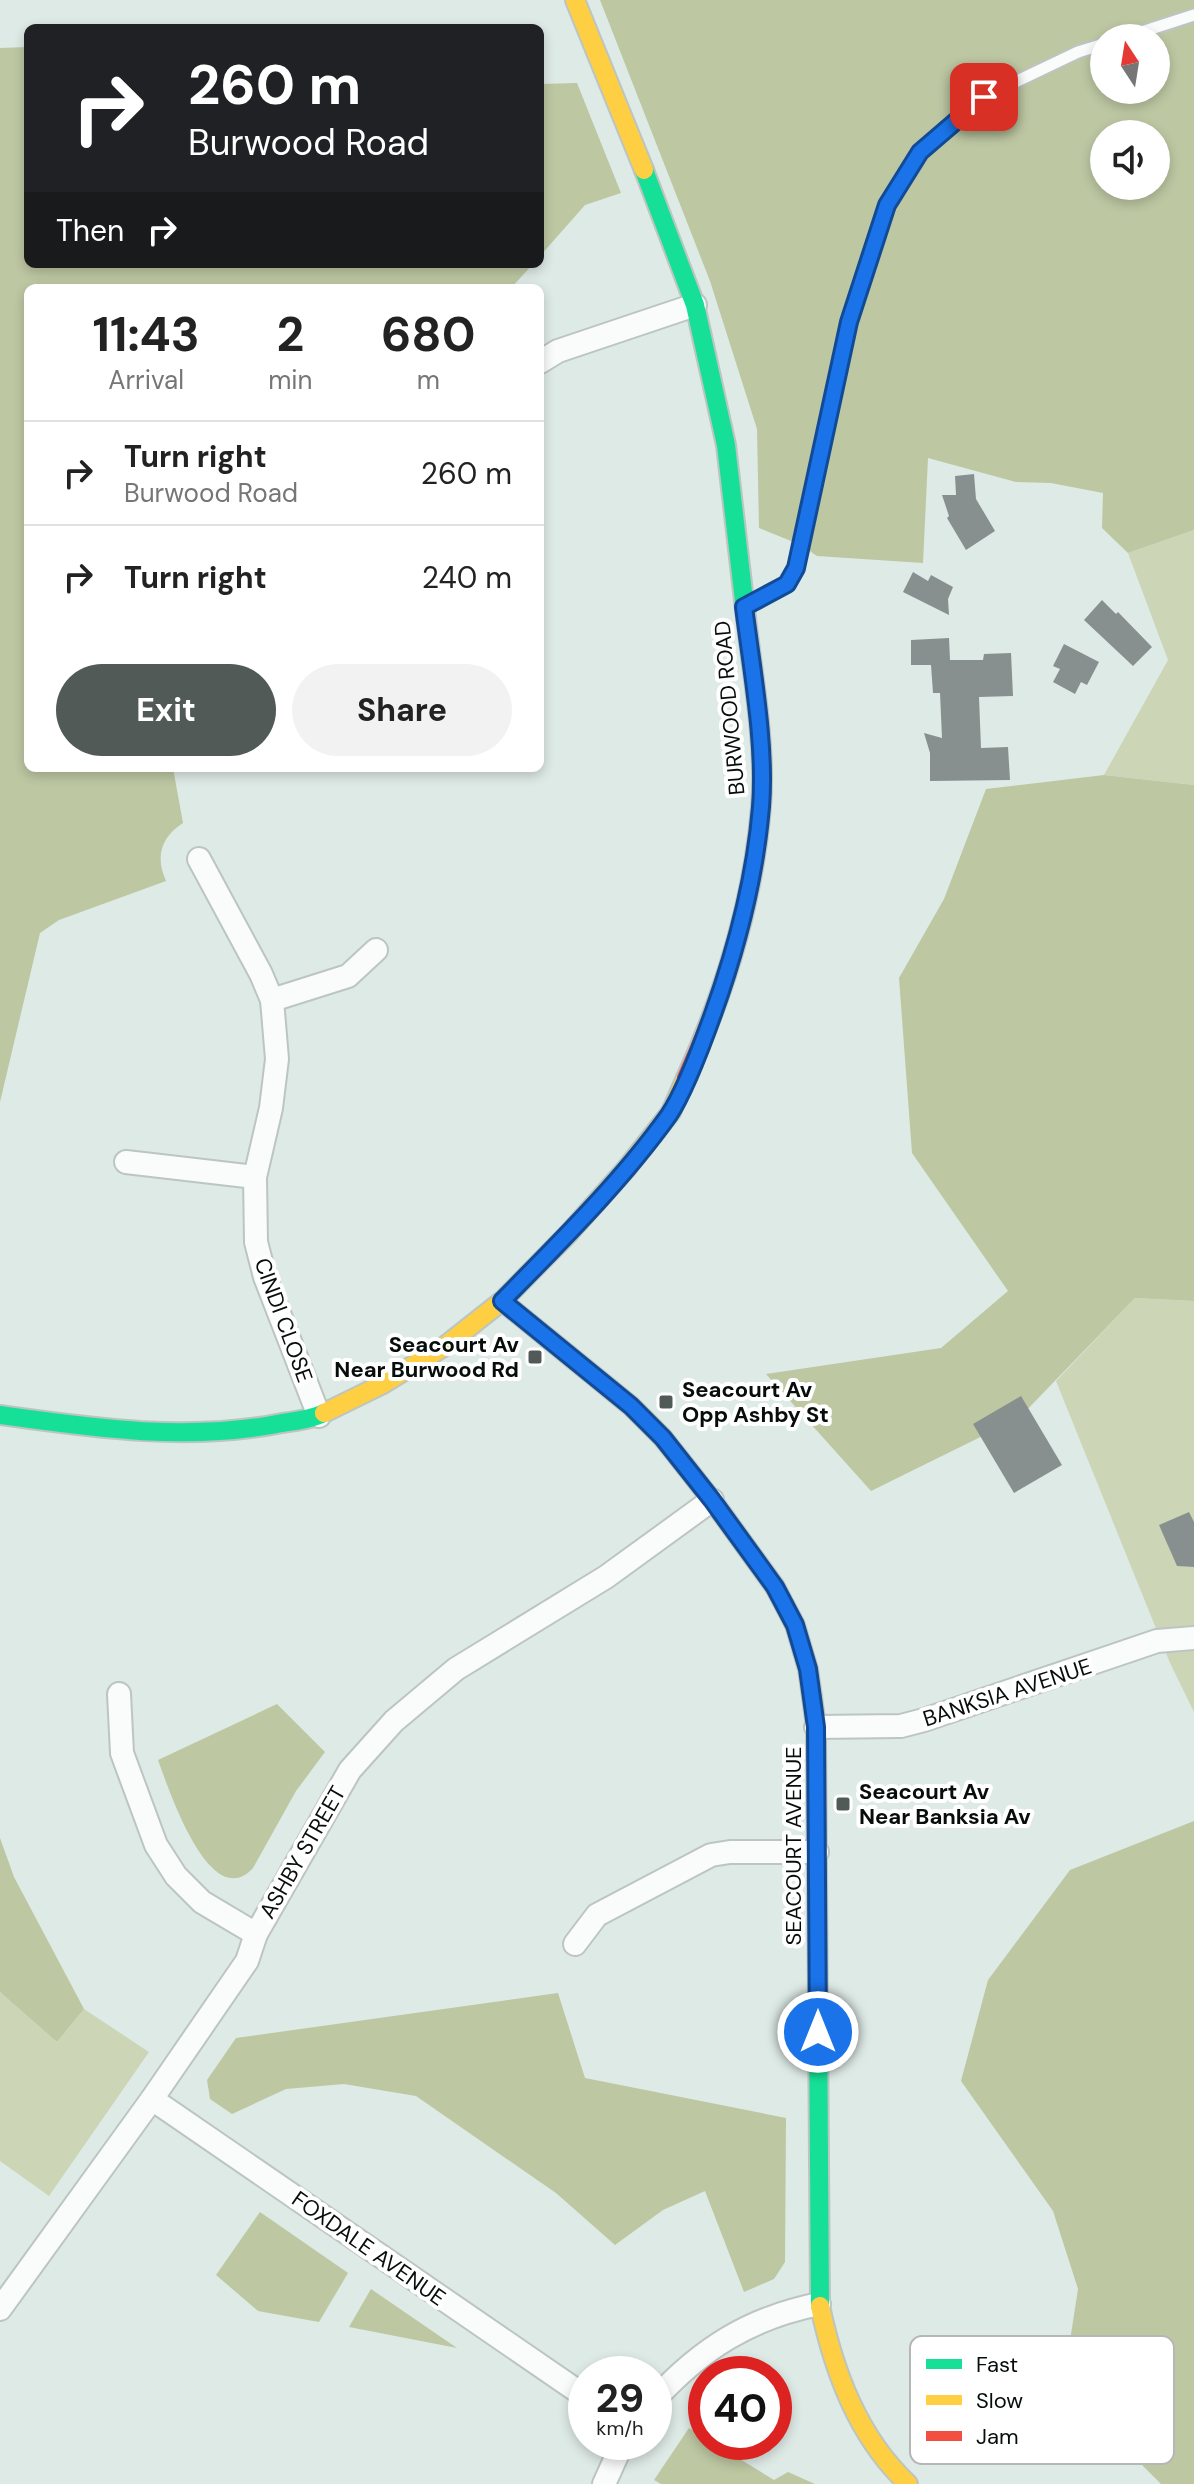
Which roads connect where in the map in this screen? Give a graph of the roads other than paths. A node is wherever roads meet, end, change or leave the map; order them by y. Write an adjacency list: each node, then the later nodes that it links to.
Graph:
1 (575, 0): 5 (main road, BURWOOD ROAD)
2 (1194, 15): 3 (lane)
3 (1166, 24)
4 (1090, 48): 7 (lane)
5 (695, 305): 6 (street); 7 (main road, BURWOOD ROAD)
6 (544, 360)
7 (744, 607): 13 (main road, BURWOOD ROAD)
8 (199, 859): 10 (street, CINDI CLOSE)
9 (376, 950): 10 (street)
10 (272, 1000): 12 (street, CINDI CLOSE)
11 (126, 1162): 12 (street)
12 (255, 1177): 15 (street, CINDI CLOSE)
13 (502, 1301): 15 (main road, BURWOOD ROAD); 16 (main road, SEACOURT AVENUE)
14 (0, 1415): 15 (main road, BURWOOD ROAD)
15 (319, 1416)
16 (712, 1500): 19 (main road, SEACOURT AVENUE); 21 (street, ASHBY STREET)
17 (1194, 1638): 19 (street, BANKSIA AVENUE)
18 (119, 1694): 21 (street)
19 (816, 1727): 20 (main road, SEACOURT AVENUE)
20 (817, 1852): 22 (street); 24 (main road, SEACOURT AVENUE)
21 (256, 1934): 23 (street, ASHBY STREET)
22 (575, 1944)
23 (152, 2099): 25 (street, ASHBY STREET); 27 (street, FOXDALE AVENUE)
24 (819, 2304): 26 (street); 30 (main road, SEACOURT AVENUE)
25 (0, 2309)
26 (672, 2380)
27 (568, 2385)
28 (615, 2460): 29 (street)
29 (604, 2484)
30 (908, 2484)

